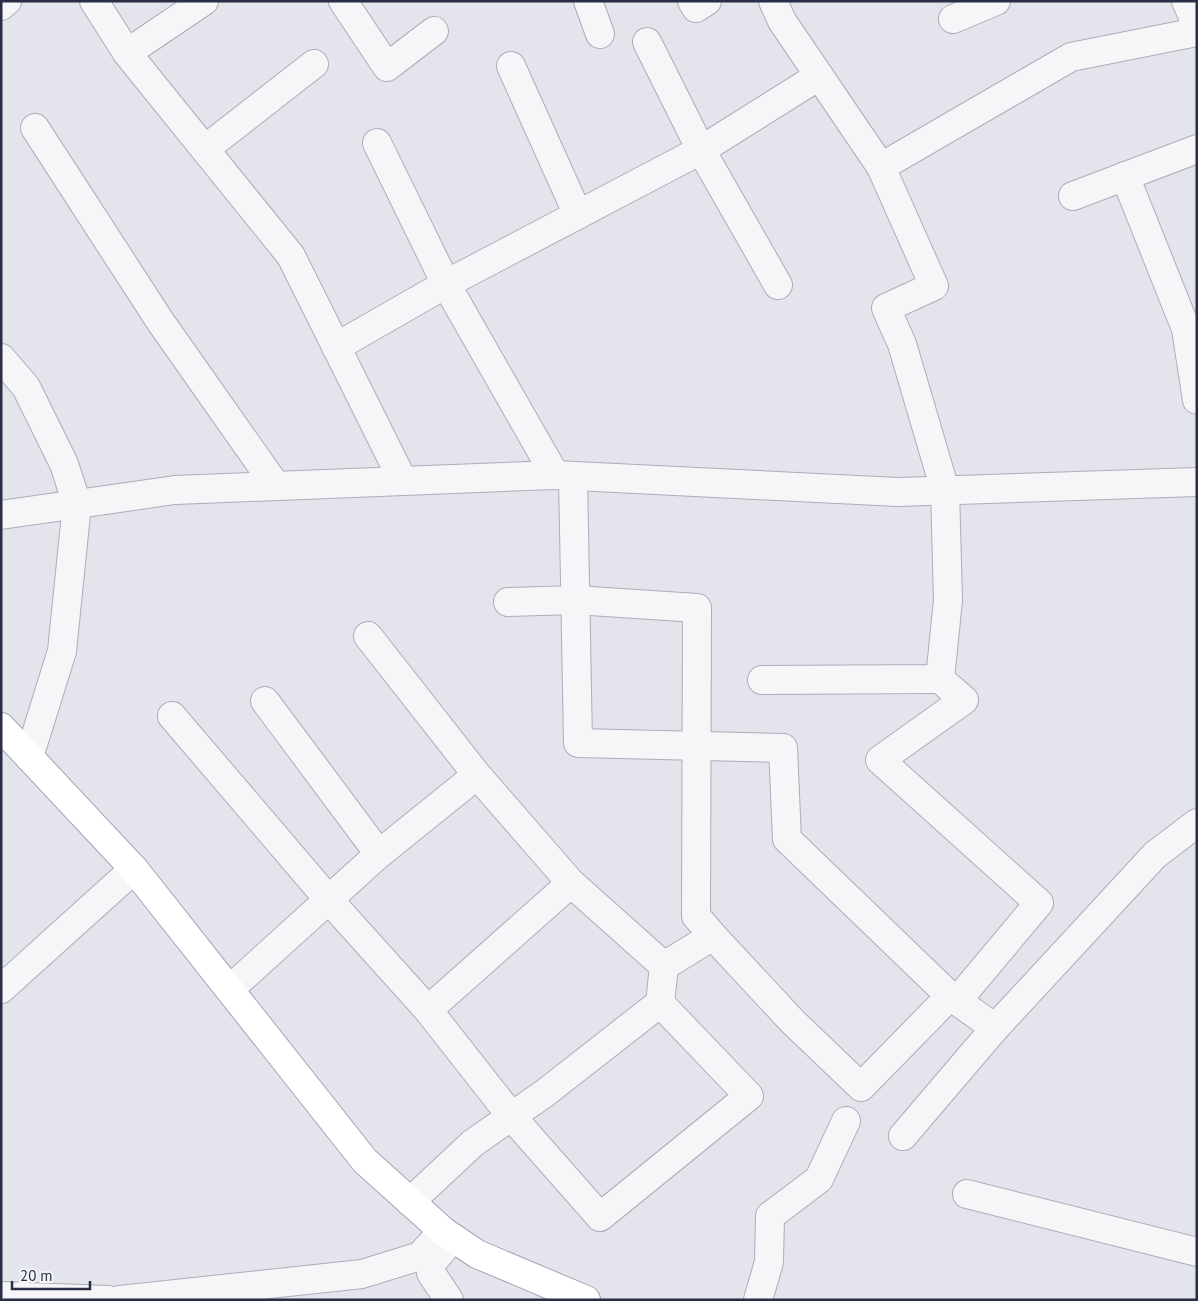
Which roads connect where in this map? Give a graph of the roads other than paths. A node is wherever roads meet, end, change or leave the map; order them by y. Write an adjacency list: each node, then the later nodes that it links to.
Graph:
1 (7, 1): 11 (street)
2 (94, 1): 18 (street)
3 (204, 1): 18 (street)
4 (343, 1): 14 (street)
5 (588, 1): 16 (street)
6 (692, 1): 7 (street)
7 (707, 1)
8 (773, 1): 21 (street)
9 (996, 1): 12 (street)
10 (1186, 1): 13 (street)
11 (1, 6)
12 (953, 19)
13 (1197, 26)
14 (434, 31)
15 (1197, 32): 27 (street)
16 (600, 34)
17 (647, 42): 26 (street)
18 (128, 53): 24 (street)
19 (314, 64): 24 (street)
20 (511, 66): 30 (street)
21 (819, 76): 26 (street); 27 (street)
22 (35, 128): 39 (street)
23 (377, 143): 31 (street)
24 (205, 149): 33 (street)
25 (1197, 149): 28 (street)
26 (700, 150): 30 (street); 32 (street)
27 (880, 167): 40 (street)
28 (1125, 176): 29 (street); 35 (street)
29 (1073, 196)
30 (578, 215): 31 (street)
31 (446, 284): 33 (street); 36 (street)
32 (778, 285)
33 (336, 347): 37 (street)
34 (1, 358): 41 (street)
35 (1197, 400)
36 (564, 476): 37 (street); 40 (street); 43 (street)
37 (403, 481): 39 (street)
38 (1197, 482): 40 (street)
39 (276, 486): 41 (street)
40 (945, 490): 46 (street)
41 (77, 504): 42 (street); 52 (street)
42 (1, 515)
43 (575, 600): 44 (street); 51 (street); 51 (street)
44 (508, 602)
45 (368, 636): 53 (street)
46 (940, 679): 47 (street); 63 (street)
47 (762, 680)
48 (264, 701): 55 (street)
49 (172, 716): 58 (street)
50 (1, 727): 52 (main road)
51 (697, 748): 59 (street); 63 (street)
52 (29, 757): 56 (main road)
53 (477, 775): 55 (street); 57 (street)
54 (1197, 823): 66 (street)
55 (379, 854): 58 (street)
56 (134, 869): 61 (main road); 62 (street)
57 (572, 883): 60 (street); 65 (street)
58 (329, 900): 61 (street); 65 (street)
59 (713, 936): 60 (street); 63 (street)
60 (664, 966): 64 (street)
61 (230, 988): 71 (main road)
62 (1, 989)
63 (953, 999): 66 (street)
64 (660, 1003): 67 (street); 67 (street)
65 (428, 1010): 67 (street)
66 (995, 1028): 69 (street)
67 (512, 1116): 71 (street)
68 (846, 1121): 79 (street)
69 (903, 1136)
70 (967, 1194): 73 (street)
71 (410, 1202): 72 (main road)
72 (448, 1234): 75 (street); 77 (street); 78 (main road)
73 (1197, 1252)
74 (1, 1296): 76 (street)
75 (134, 1299)
76 (108, 1300)
77 (449, 1300)
78 (586, 1300)
79 (758, 1300)

